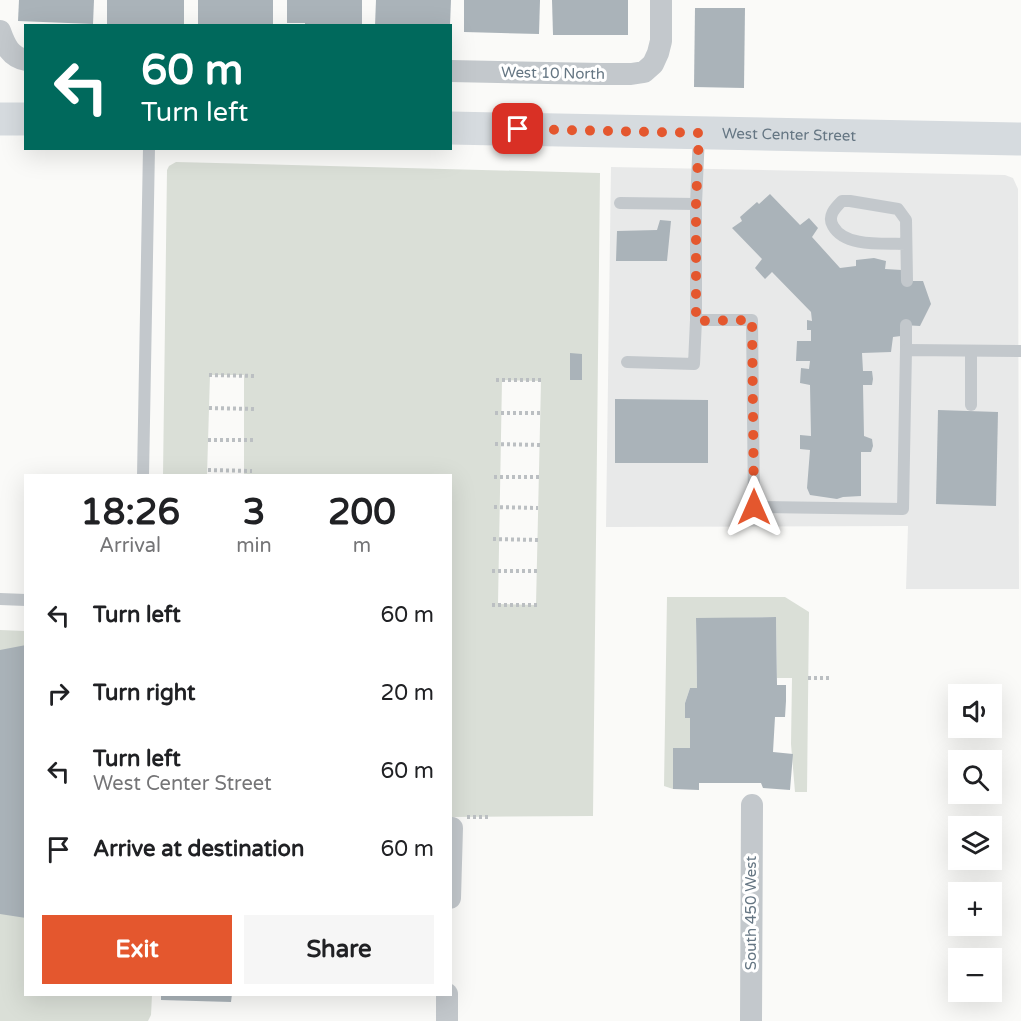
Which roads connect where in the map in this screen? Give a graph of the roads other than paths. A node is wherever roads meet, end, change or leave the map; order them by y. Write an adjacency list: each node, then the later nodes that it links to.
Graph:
1 (661, 0): 4 (street, West 10 North)
2 (0, 31): 3 (street)
3 (22, 60)
4 (452, 71)
5 (0, 119): 6 (main road)
6 (24, 119)
7 (452, 128): 8 (main road, West Center Street)
8 (699, 133): 9 (main road, West Center Street); 12 (lane)
9 (1021, 139)
10 (149, 150): 22 (lane)
11 (620, 203): 12 (lane)
12 (696, 204): 15 (lane)
13 (906, 244): 13 (lane); 14 (lane)
14 (906, 281)
15 (696, 321): 17 (lane); 20 (lane)
16 (906, 325): 17 (lane)
17 (906, 350): 18 (lane)
18 (971, 351): 19 (lane); 21 (lane)
19 (1021, 351)
20 (627, 362)
21 (971, 405)
22 (142, 474)
23 (0, 599): 24 (lane)
24 (24, 600)
25 (752, 805): 30 (street, South 450 West)
26 (458, 823): 27 (street)
27 (452, 879)
28 (447, 996): 29 (street)
29 (447, 1021)
30 (751, 1021)

